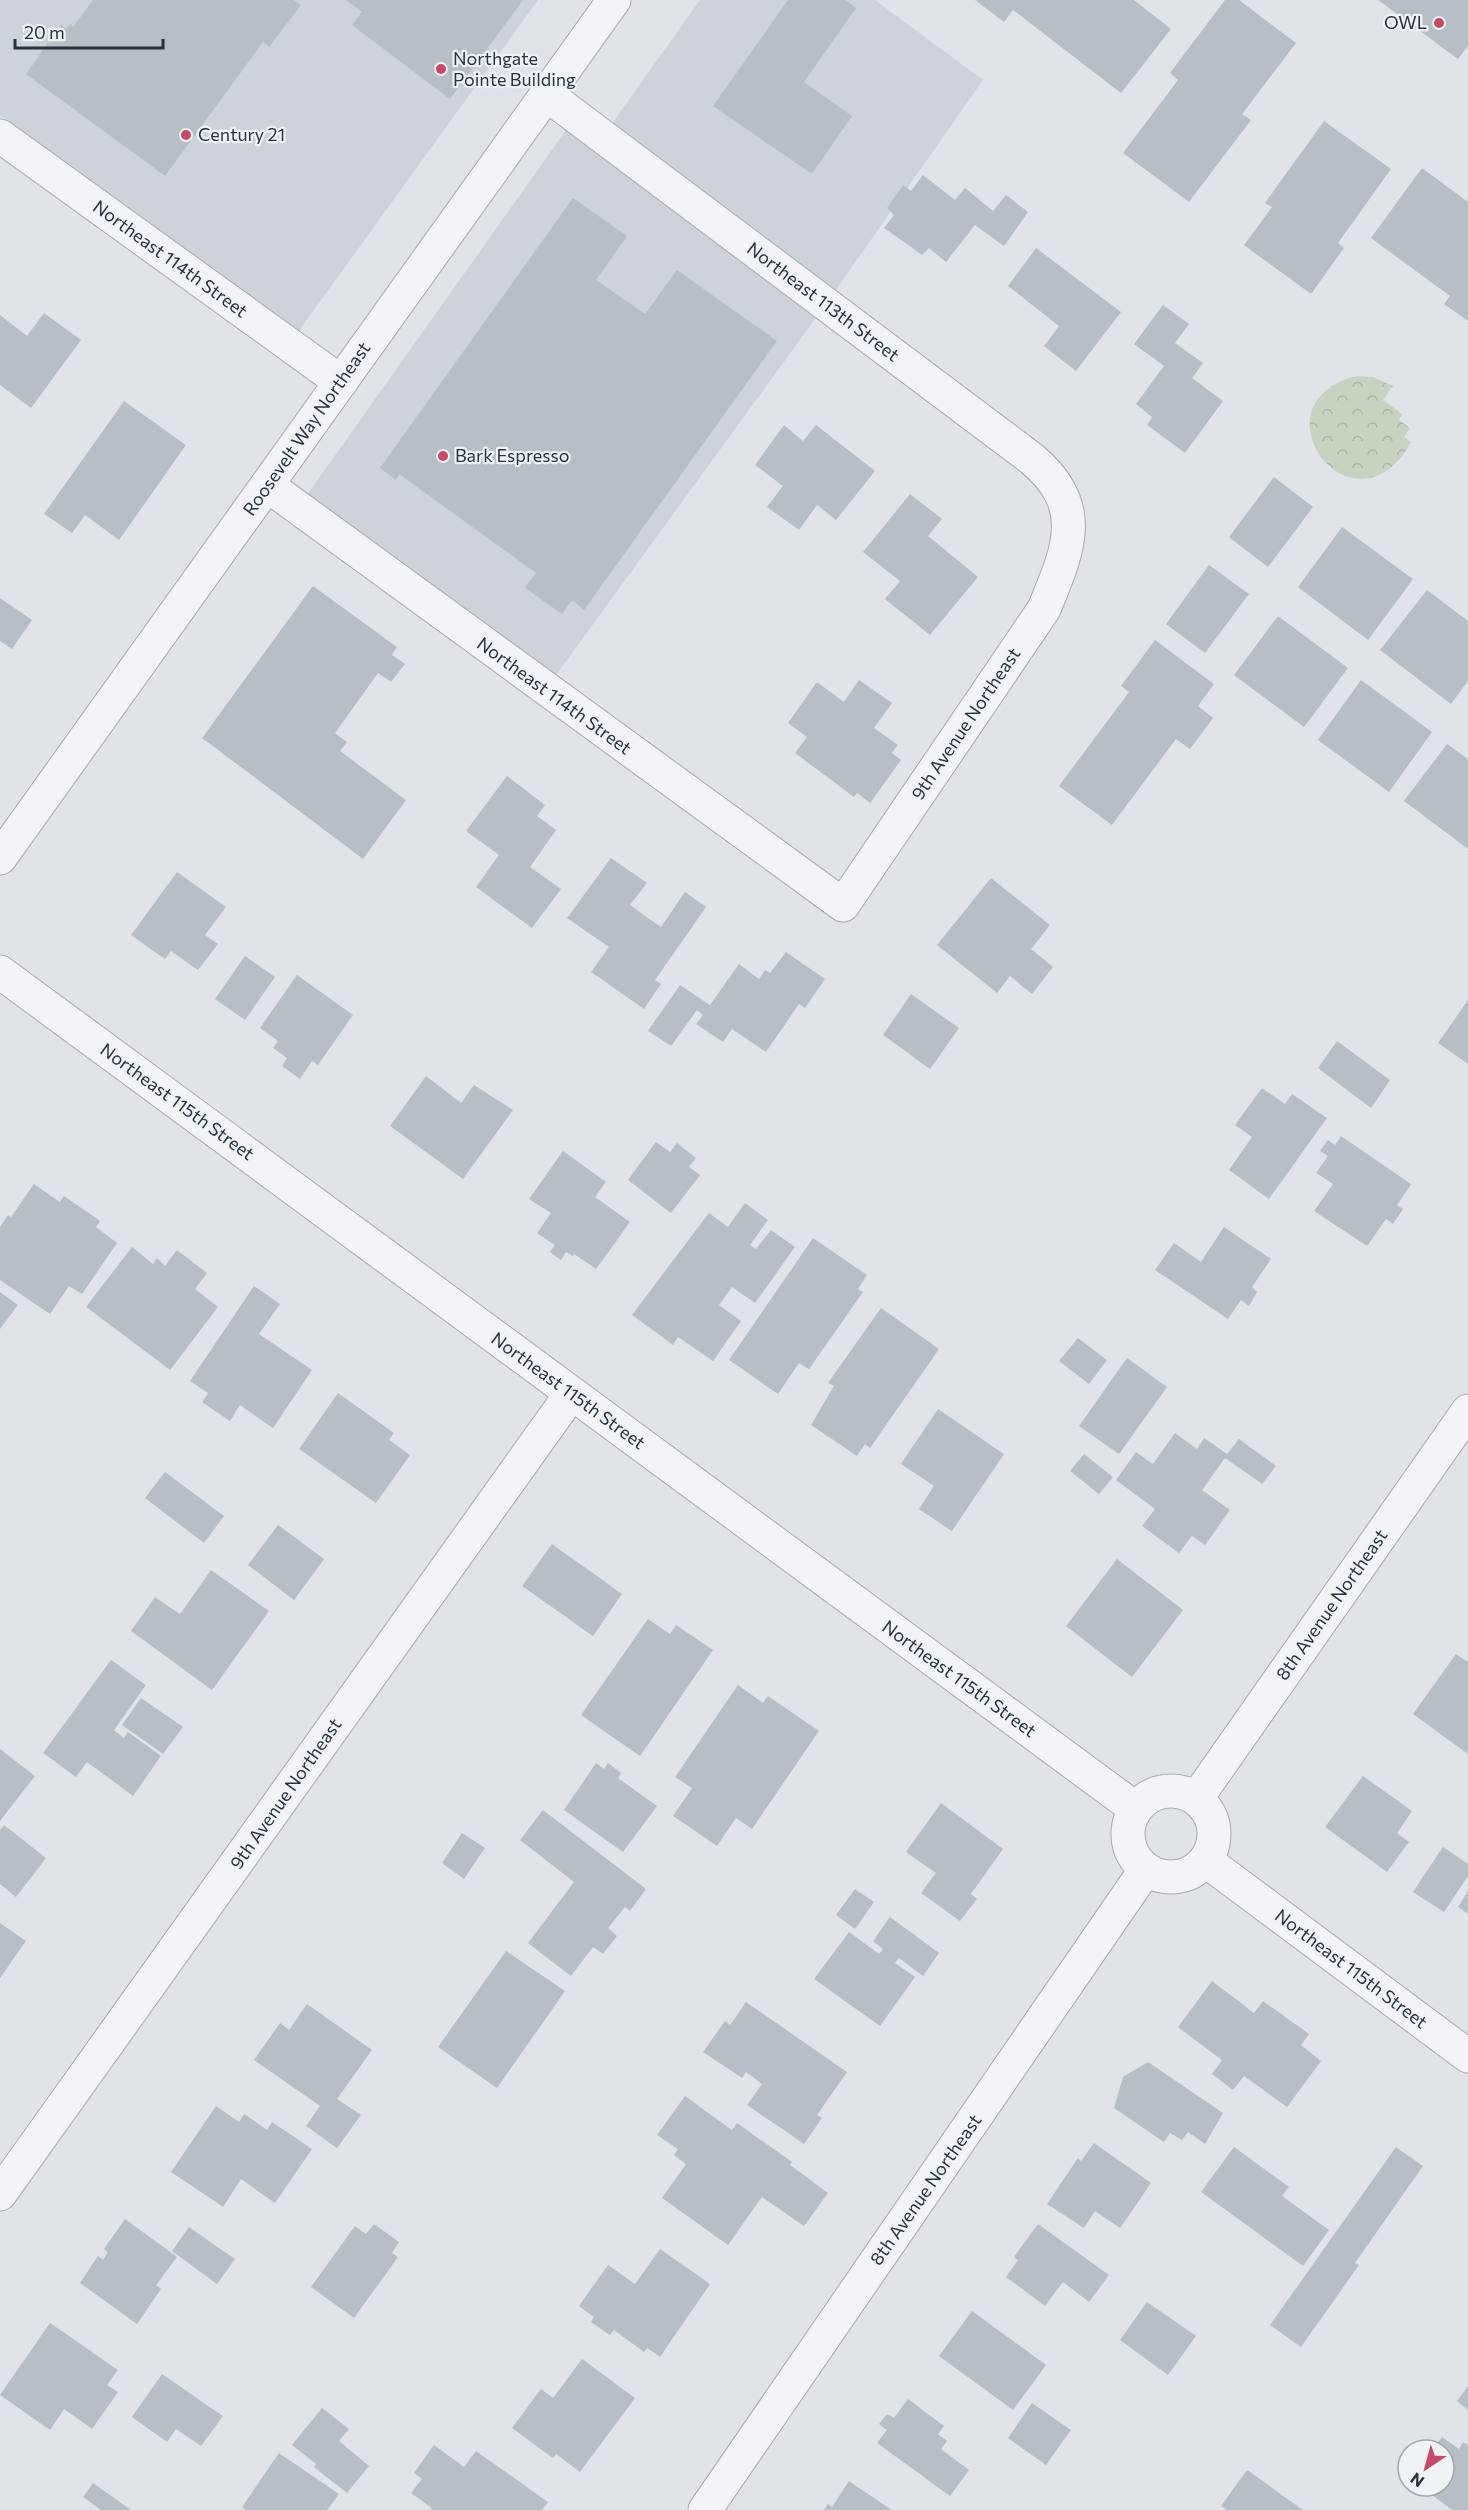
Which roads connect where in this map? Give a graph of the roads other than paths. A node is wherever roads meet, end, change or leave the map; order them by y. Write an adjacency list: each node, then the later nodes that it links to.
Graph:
1 (614, 0): 2 (street, Roosevelt Way Northeast)
2 (546, 94): 4 (street, Roosevelt Way Northeast); 6 (street, Northeast 113th Street)
3 (0, 136): 4 (street, Northeast 114th Street)
4 (340, 382): 5 (street, Roosevelt Way Northeast)
5 (267, 485): 7 (street, Roosevelt Way Northeast); 8 (street, Northeast 114th Street)
6 (1068, 533): 8 (street, 9th Avenue Northeast)
7 (0, 858)
8 (843, 905)
9 (0, 972): 10 (street, Northeast 115th Street)
10 (571, 1394): 13 (street, Northeast 115th Street); 17 (street, 9th Avenue Northeast)
11 (1468, 1411): 12 (street, 8th Avenue Northeast)
12 (1196, 1799): 13 (street); 14 (street)
13 (1136, 1809): 15 (street)
14 (1205, 1860): 15 (street); 16 (street, Northeast 115th Street)
15 (1146, 1869): 18 (street, 8th Avenue Northeast)
16 (1468, 2056)
17 (0, 2194)
18 (705, 2510)

